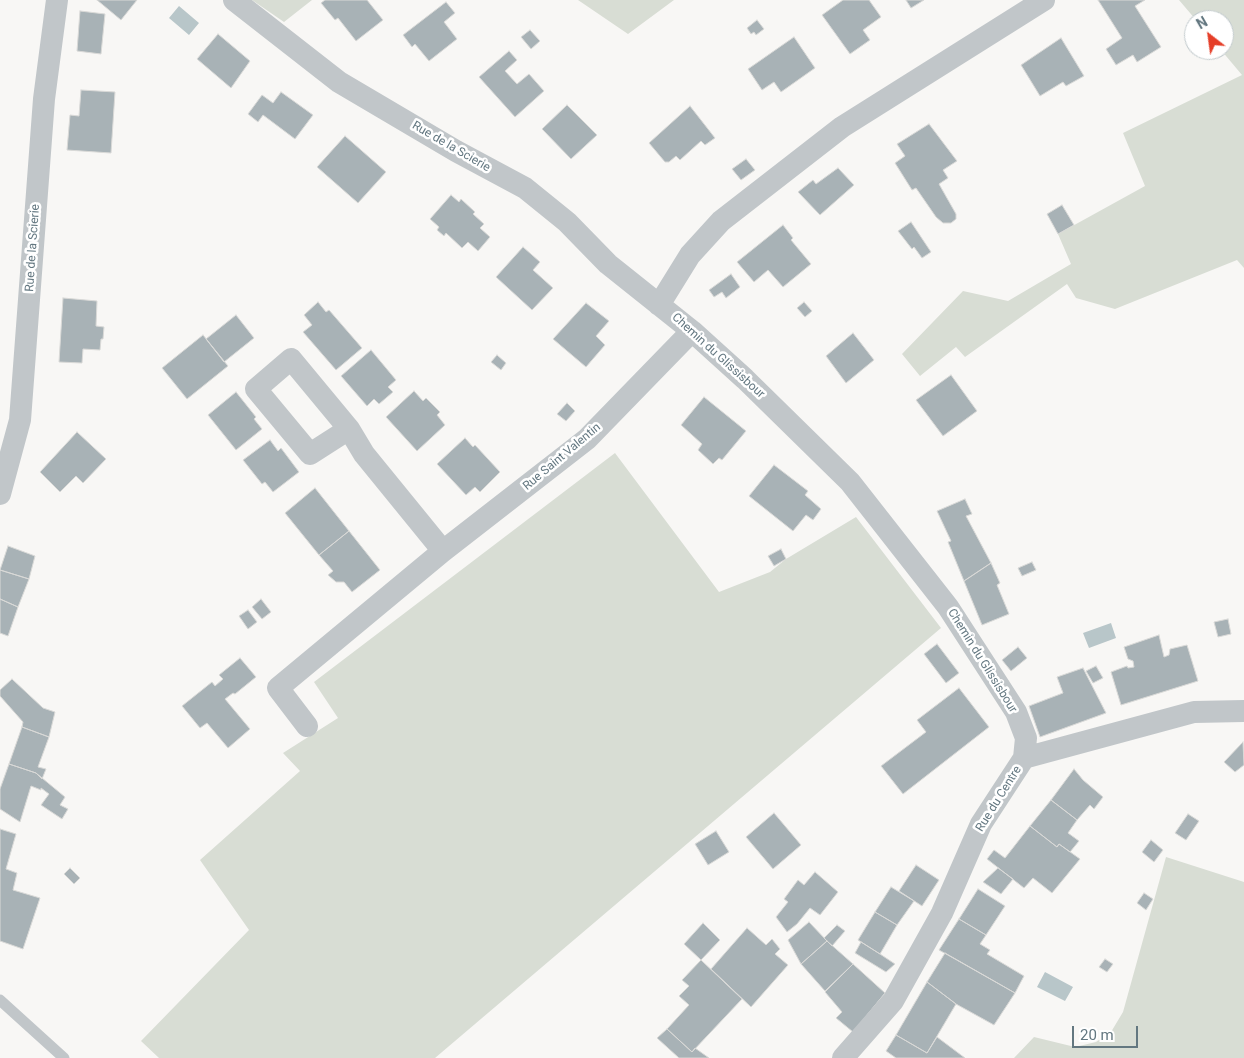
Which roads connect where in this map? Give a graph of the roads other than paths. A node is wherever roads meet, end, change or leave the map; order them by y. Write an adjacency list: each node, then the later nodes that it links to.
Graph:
1 (57, 0): 7 (street, Rue de la Scierie)
2 (234, 0): 4 (street, Rue de la Scierie)
3 (1044, 0): 4 (street, Chemin du Glissisbour)
4 (659, 305): 5 (street, Chemin du Glissisbour)
5 (692, 331): 8 (street, Rue Saint Valentin); 11 (street, Chemin du Glissisbour)
6 (349, 429): 8 (street)
7 (0, 494)
8 (443, 551): 10 (street, Rue Saint Valentin)
9 (1244, 712): 11 (street, Rue du Centre)
10 (307, 726)
11 (1024, 758): 14 (street, Rue du Centre)
12 (0, 1000): 13 (lane)
13 (64, 1058)
14 (843, 1058)

